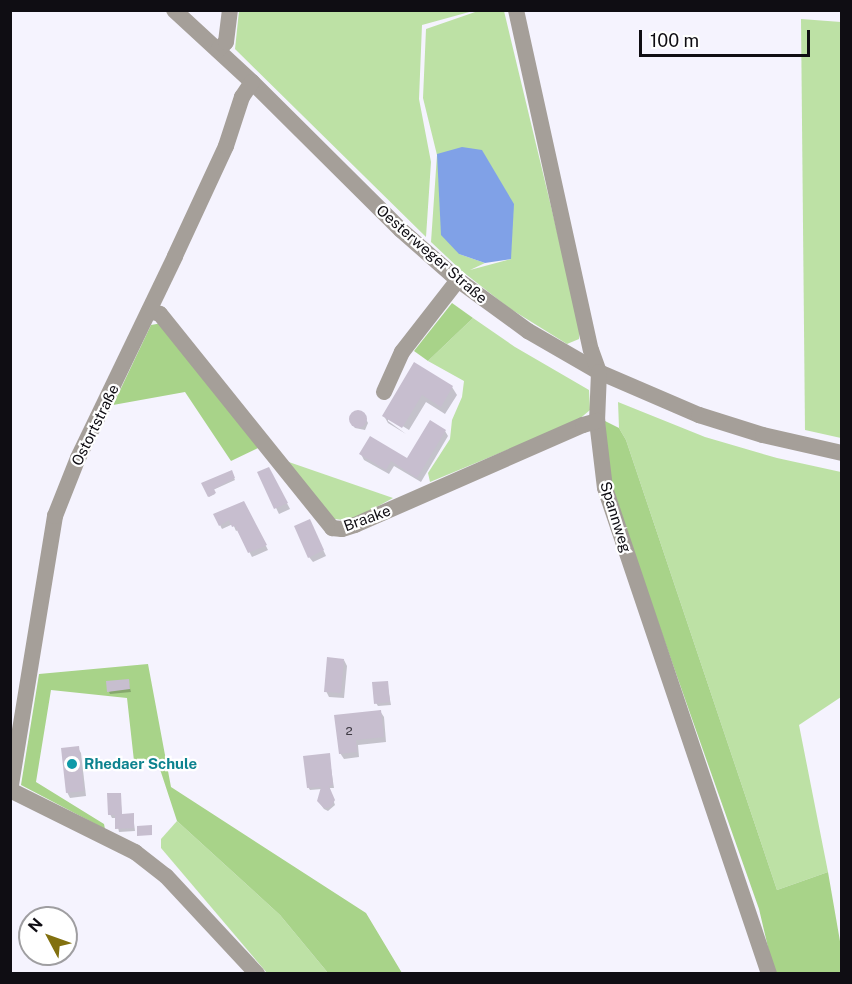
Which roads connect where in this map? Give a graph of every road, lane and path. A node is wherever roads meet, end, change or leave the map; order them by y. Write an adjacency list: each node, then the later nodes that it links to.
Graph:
1 (174, 10): 4 (street, Oesterweger Straße)
2 (230, 10): 4 (street)
3 (516, 10): 8 (street, Spannweg)
4 (218, 50): 5 (street, Oesterweger Straße)
5 (252, 82): 6 (street, Oesterweger Straße); 7 (street, Ostortstraße)
6 (458, 280): 8 (street, Oesterweger Straße); 9 (street)
7 (149, 311): 10 (street, Braake); 12 (street, Ostortstraße)
8 (599, 372): 10 (street, Spannweg); 11 (street, Oesterweger Straße)
9 (384, 392)
10 (597, 421): 14 (street, Spannweg)
11 (842, 453)
12 (11, 790): 13 (street)
13 (257, 974)
14 (769, 974)

